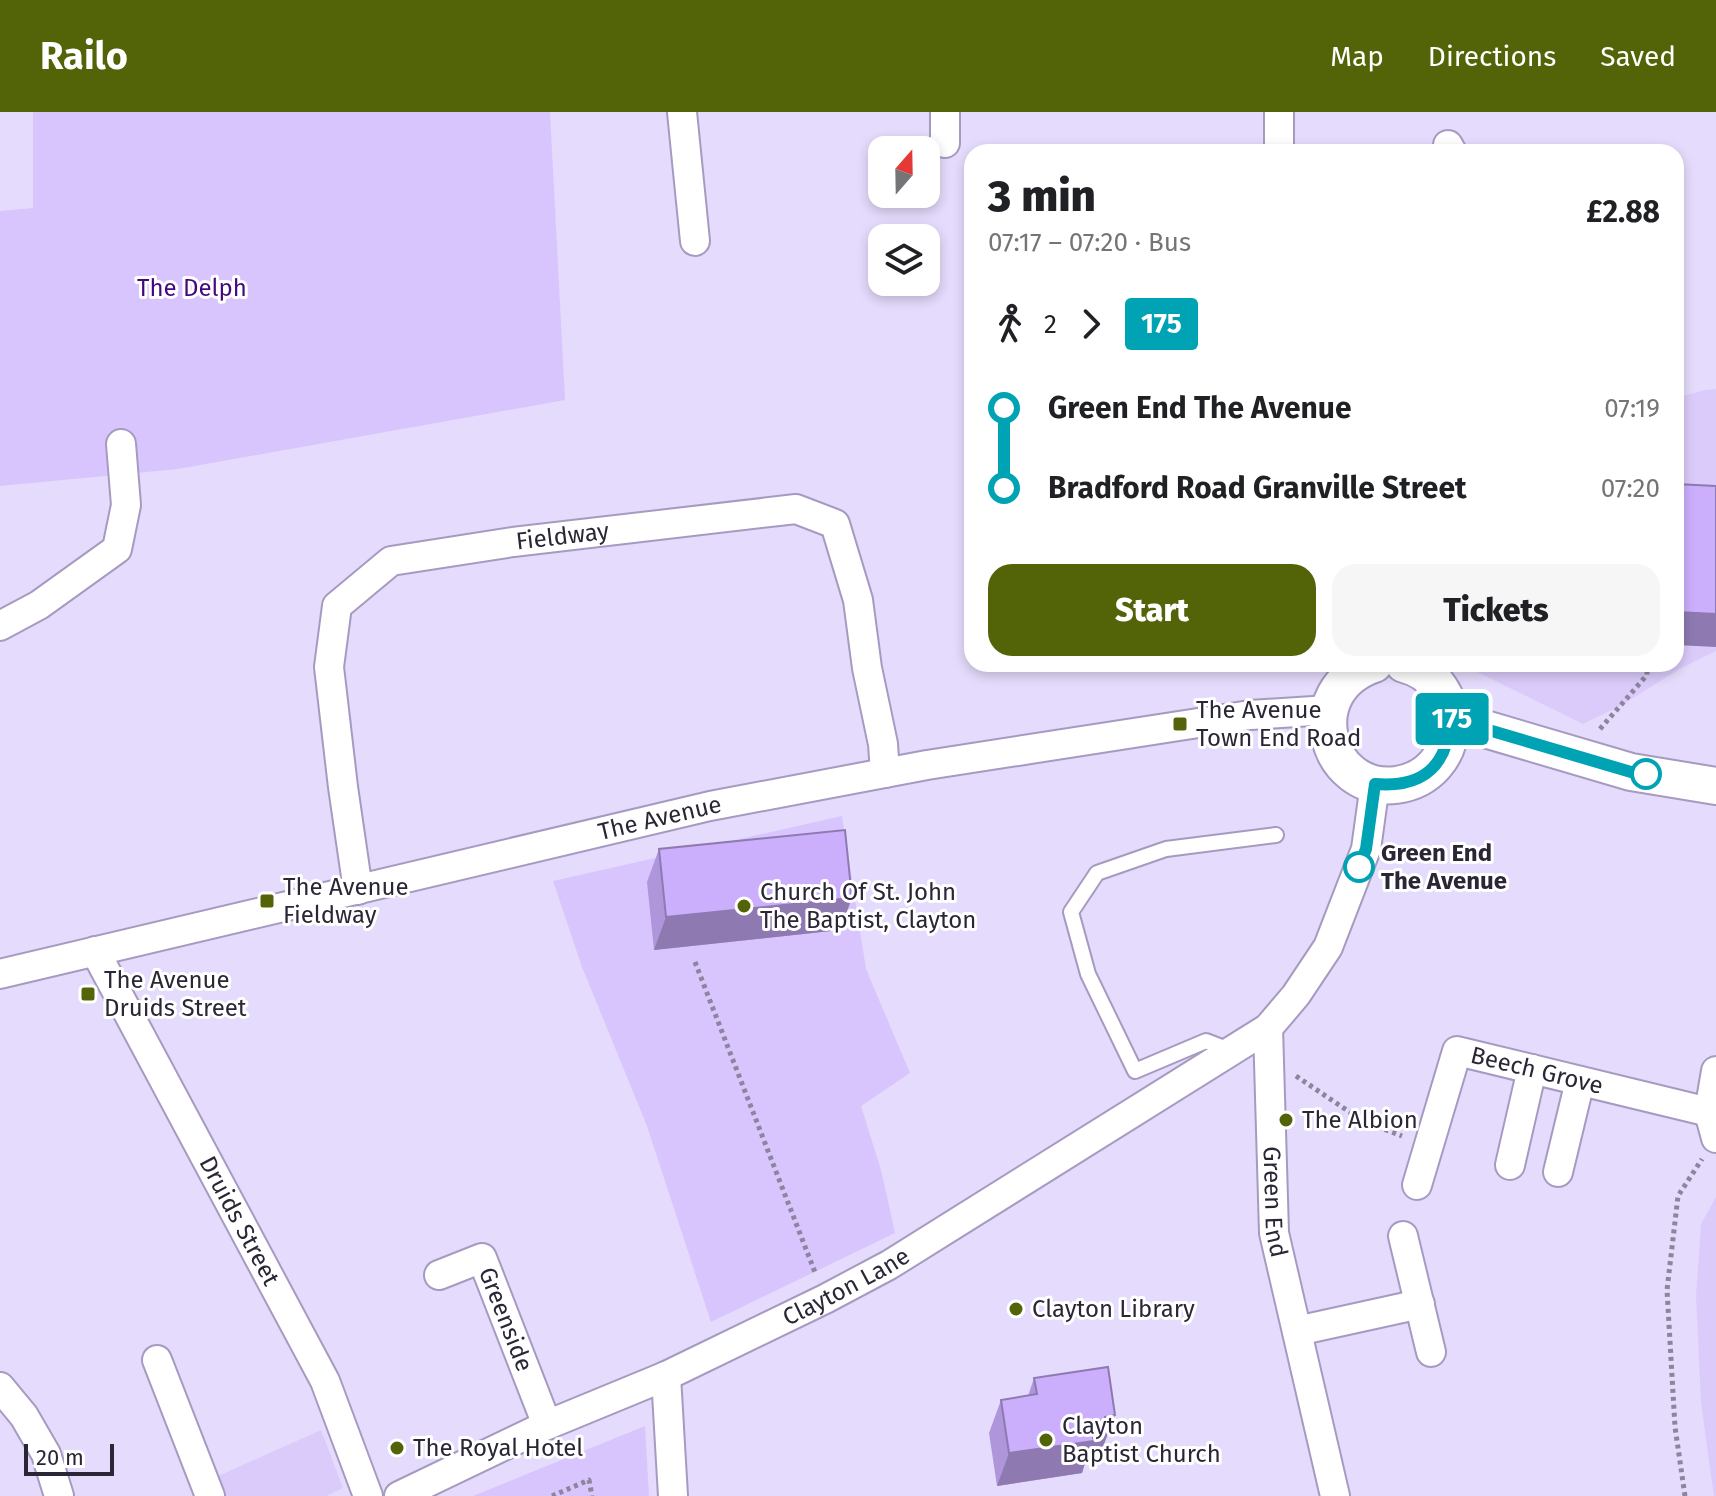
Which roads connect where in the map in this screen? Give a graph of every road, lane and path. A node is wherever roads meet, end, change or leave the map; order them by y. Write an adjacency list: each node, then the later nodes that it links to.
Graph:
1 (682, 112): 6 (street)
2 (945, 112): 4 (street)
3 (1279, 112): 5 (street)
4 (945, 143)
5 (1279, 144)
6 (695, 241)
7 (121, 444): 8 (street)
8 (0, 626)
9 (1356, 672): 12 (street)
10 (1424, 672): 13 (street)
11 (1647, 672): 14 (path)
12 (1329, 710): 15 (street, The Avenue); 16 (street)
13 (1451, 719): 14 (street); 16 (street)
14 (1575, 756): 17 (street)
15 (885, 773): 19 (street, The Avenue); 19 (street, Fieldway)
16 (1375, 784): 23 (street)
17 (1716, 786)
18 (1276, 835): 24 (lane)
19 (358, 890): 20 (street, The Avenue)
20 (95, 951): 22 (street, The Avenue); 46 (street, Druids Street)
21 (695, 962): 36 (path)
22 (0, 974)
23 (1268, 1028): 24 (street, Clayton Lane); 25 (street, Green End)
24 (1232, 1051): 36 (street, Clayton Lane)
25 (1269, 1058): 30 (path); 38 (street, Green End)
26 (1532, 1069): 28 (street, Beech Grove); 30 (street, Beech Grove); 31 (street)
27 (1716, 1071): 29 (street)
28 (1580, 1081): 29 (street, Beech Grove); 32 (street)
29 (1712, 1125): 52 (path)
30 (1429, 1145): 33 (street, Beech Grove)
31 (1510, 1165)
32 (1558, 1172)
33 (1417, 1185)
34 (1403, 1236): 37 (street)
35 (439, 1275): 43 (street, Greenside)
36 (825, 1299): 41 (street, Clayton Lane)
37 (1420, 1304): 38 (street); 39 (street)
38 (1297, 1331): 51 (street, Green End)
39 (1431, 1352)
40 (157, 1360): 45 (street)
41 (666, 1376): 43 (street, Clayton Lane); 50 (street)
42 (0, 1387): 44 (street)
43 (547, 1425): 47 (street, Clayton Lane)
44 (59, 1496)
45 (210, 1496)
46 (368, 1496)
47 (399, 1496)
48 (552, 1496): 49 (path)
49 (592, 1496)
50 (673, 1496)
51 (1335, 1496)
52 (1685, 1496)

